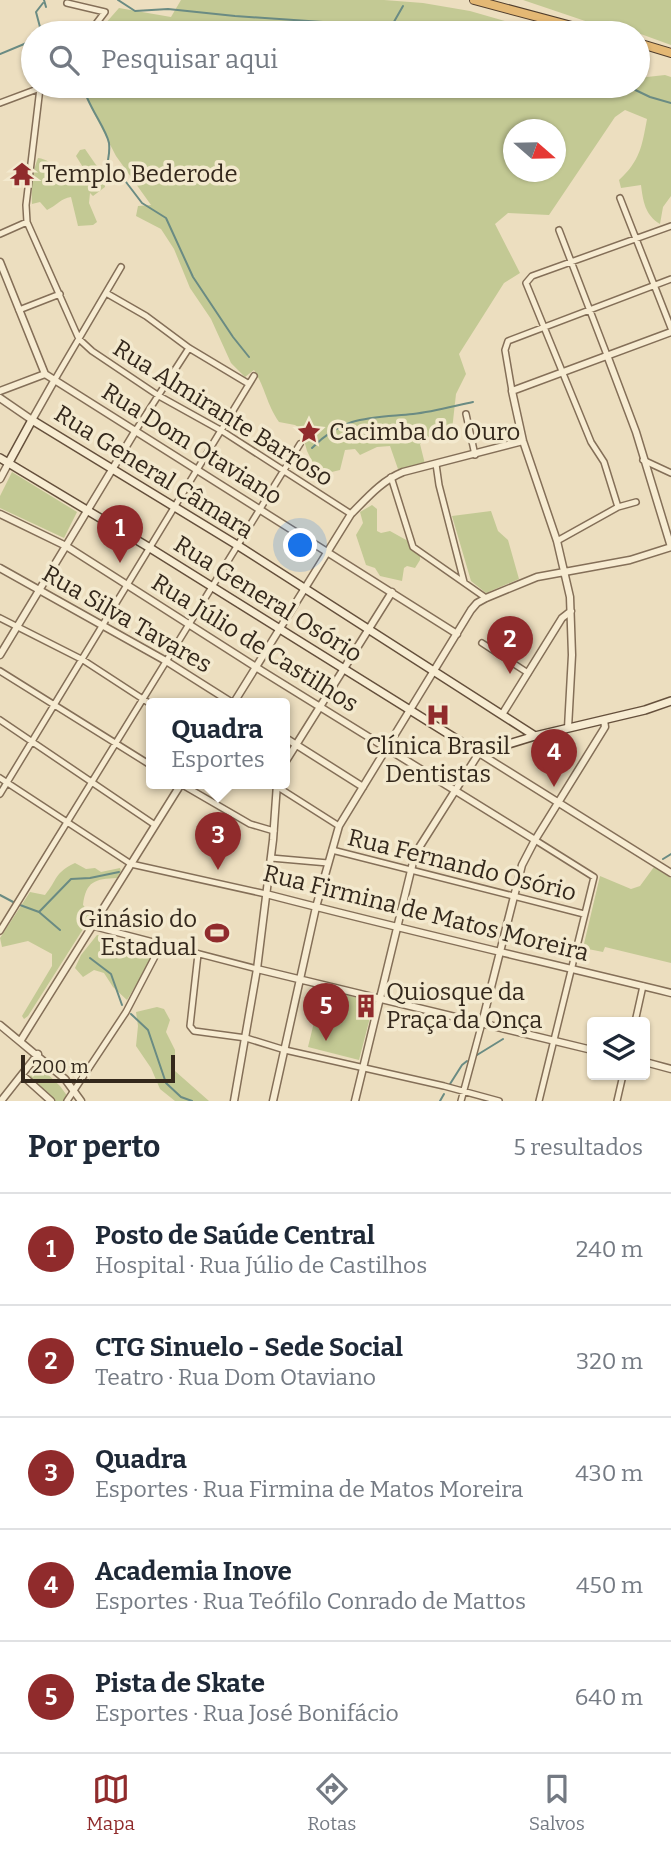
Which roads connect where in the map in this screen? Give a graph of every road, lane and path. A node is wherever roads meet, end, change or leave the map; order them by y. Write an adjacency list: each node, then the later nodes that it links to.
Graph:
1 (474, 0): 4 (highway)
2 (67, 3): 3 (street)
3 (102, 21)
4 (553, 21)
5 (650, 47): 6 (highway)
6 (671, 53)
7 (21, 95): 9 (street)
8 (41, 98): 11 (street)
9 (0, 103)
10 (620, 198): 15 (street)
11 (27, 222): 14 (street); 22 (street)
12 (671, 226): 15 (street)
13 (559, 230): 17 (street)
14 (0, 233)
15 (635, 238): 17 (street); 20 (street)
16 (0, 261): 24 (street)
17 (571, 263): 23 (street); 25 (street)
18 (121, 267): 21 (street)
19 (671, 279): 20 (street)
20 (653, 286): 23 (street); 26 (street)
21 (106, 293): 27 (street); 28 (street)
22 (60, 294): 24 (street); 27 (street)
23 (590, 309): 25 (street); 29 (street)
24 (19, 310): 31 (street)
25 (543, 327): 30 (street); 36 (street)
26 (671, 330): 29 (street)
27 (79, 339): 33 (street); 37 (street, Rua Almirante Barroso)
28 (189, 348): 34 (street); 37 (street)
29 (607, 355): 30 (street); 47 (street)
30 (562, 373): 36 (street); 57 (street)
31 (45, 374): 33 (street, Rua Dom Otaviano); 35 (street)
32 (254, 376): 34 (street)
33 (54, 381): 40 (street); 41 (street, Rua Dom Otaviano)
34 (249, 384): 42 (street)
35 (0, 391)
36 (512, 391): 43 (street)
37 (159, 396): 41 (street); 42 (street, Rua Almirante Barroso)
38 (0, 398): 40 (street, Rua General Câmara)
39 (466, 414): 45 (street)
40 (32, 420): 48 (main road); 50 (main road, Rua General Câmara)
41 (136, 430): 50 (street); 51 (street, Rua Dom Otaviano)
42 (222, 431): 51 (street); 52 (street, Rua Almirante Barroso)
43 (523, 441): 45 (street); 63 (street)
44 (300, 444): 52 (street)
45 (475, 455): 49 (street)
46 (0, 458): 48 (main road, Rua General Osório)
47 (643, 460): 53 (street); 66 (street)
48 (8, 464): 55 (street); 60 (main road, Rua General Osório)
49 (436, 464): 54 (street); 71 (street)
50 (112, 469): 58 (main road, Rua General Câmara); 60 (street)
51 (197, 469): 58 (street); 59 (street, Rua Dom Otaviano)
52 (282, 471): 59 (street); 62 (street, Rua Almirante Barroso)
53 (671, 472)
54 (391, 477): 62 (street); 71 (street)
55 (0, 479)
56 (636, 502): 57 (street)
57 (618, 507): 63 (street)
58 (175, 508): 64 (main road, Rua General Câmara); 67 (street)
59 (259, 508): 64 (street); 68 (street, Rua Dom Otaviano)
60 (86, 511): 65 (street); 67 (main road, Rua General Osório)
61 (0, 514): 65 (street, Rua Júlio de Castilhos)
62 (351, 514): 68 (street)
63 (557, 541): 70 (street)
64 (237, 545): 73 (street); 74 (main road, Rua General Câmara)
65 (66, 546): 72 (street, Rua Júlio de Castilhos); 75 (street)
66 (671, 547): 70 (street)
67 (150, 548): 72 (street); 73 (main road, Rua General Osório)
68 (328, 551): 74 (street); 76 (street, Rua Dom Otaviano)
69 (0, 568): 75 (street, Rua Silva Tavares)
70 (565, 572): 77 (street); 78 (street)
71 (464, 582): 77 (street)
72 (128, 585): 80 (street); 81 (street, Rua Júlio de Castilhos)
73 (211, 587): 81 (street); 84 (main road, Rua General Osório)
74 (304, 588): 83 (main road, Rua General Câmara); 84 (street)
75 (40, 591): 80 (street, Rua Silva Tavares); 82 (street)
76 (392, 592): 83 (street); 85 (street, Rua Dom Otaviano)
77 (486, 598): 85 (street)
78 (571, 611): 94 (street); 106 (street)
79 (0, 618): 82 (street)
80 (104, 625): 88 (street); 89 (street, Rua Silva Tavares)
81 (189, 625): 89 (street); 90 (street, Rua Júlio de Castilhos)
82 (18, 627): 87 (street); 88 (street)
83 (367, 628): 91 (street); 93 (main road, Rua General Câmara)
84 (279, 630): 90 (street); 91 (main road, Rua General Osório)
85 (457, 634): 93 (street)
86 (482, 643): 94 (street)
87 (0, 656)
88 (83, 660): 97 (street); 100 (street)
89 (166, 661): 95 (street, Rua Silva Tavares); 97 (street)
90 (256, 667): 96 (street); 101 (street, Rua Júlio de Castilhos)
91 (343, 669): 101 (street); 102 (main road, Rua General Osório)
92 (0, 671): 100 (street)
93 (434, 671): 102 (street); 103 (main road, Rua General Câmara)
94 (528, 673): 103 (street)
95 (224, 698)
96 (237, 698)
97 (142, 699): 98 (street); 110 (street)
98 (146, 701)
99 (671, 701): 105 (main road)
100 (55, 704): 108 (street); 110 (street)
101 (320, 706): 111 (street); 112 (street, Rua Júlio de Castilhos)
102 (409, 710): 112 (street); 113 (main road, Rua General Osório)
103 (503, 713): 107 (main road, Rua General Câmara)
104 (0, 720): 108 (street)
105 (604, 720): 106 (main road); 126 (street)
106 (568, 728): 107 (main road)
107 (535, 736): 113 (main road)
108 (33, 741): 117 (street); 118 (street)
109 (290, 741): 111 (street)
110 (116, 744): 115 (street); 117 (street)
111 (296, 745): 114 (street); 119 (street)
112 (386, 748): 119 (street); 124 (street, Rua Júlio de Castilhos)
113 (479, 753): 124 (street); 126 (street)
114 (290, 756)
115 (146, 762)
116 (0, 778): 118 (street)
117 (93, 781): 127 (street); 128 (street)
118 (8, 783): 125 (street); 127 (street)
119 (363, 788): 129 (street)
120 (178, 789): 128 (street)
121 (190, 789): 130 (street)
122 (275, 789): 130 (street)
123 (281, 789): 129 (street, Rua Fernando Osório)
124 (455, 791): 131 (street, Rua Júlio de Castilhos); 136 (street)
125 (0, 794)
126 (558, 803): 131 (street); 137 (street)
127 (68, 821): 135 (street); 144 (street)
128 (155, 825): 135 (street)
129 (339, 826): 132 (street)
130 (274, 831): 133 (street)
131 (535, 840): 139 (street); 141 (street, Rua Júlio de Castilhos)
132 (332, 850): 134 (street); 136 (street, Rua Fernando Osório)
133 (271, 858): 134 (street); 138 (street)
134 (328, 863): 140 (street)
135 (131, 864): 138 (street, Rua Firmina de Matos Moreira); 142 (street)
136 (411, 871): 139 (street, Rua Fernando Osório); 143 (street)
137 (671, 873)
138 (266, 894): 140 (street, Rua Firmina de Matos Moreira); 149 (street)
139 (513, 895): 141 (street, Rua Fernando Osório); 146 (street)
140 (318, 906): 143 (street, Rua Firmina de Matos Moreira); 150 (street)
141 (584, 914): 148 (street)
142 (92, 926): 145 (street); 158 (street)
143 (398, 928): 146 (street, Rua Firmina de Matos Moreira); 153 (street)
144 (0, 931)
145 (161, 945): 147 (street); 168 (street)
146 (500, 950): 148 (street, Rua Firmina de Matos Moreira); 155 (street)
147 (198, 954): 149 (street); 157 (street)
148 (571, 968): 151 (street, Rua Firmina de Matos Moreira); 159 (street)
149 (257, 969): 150 (street); 157 (street)
150 (301, 982): 153 (street); 161 (street)
151 (643, 986): 152 (street, Rua Firmina de Matos Moreira); 154 (street)
152 (671, 993)
153 (380, 999): 155 (street); 164 (street)
154 (636, 1017)
155 (482, 1023): 159 (street); 169 (street)
156 (0, 1025): 158 (street)
157 (246, 1038): 161 (street); 174 (street)
158 (21, 1040): 162 (street)
159 (553, 1040): 160 (street); 179 (street)
160 (587, 1049)
161 (285, 1050): 164 (street); 175 (street)
162 (38, 1054): 166 (street); 168 (street)
163 (650, 1063): 165 (street)
164 (363, 1068): 169 (street); 176 (street)
165 (671, 1069)
166 (22, 1076): 170 (street); 171 (street)
167 (622, 1080): 180 (street)
168 (74, 1090): 172 (street); 173 (street)
169 (463, 1092): 177 (street); 178 (street)
170 (1, 1100)
171 (51, 1101)
172 (66, 1101)
173 (81, 1101)
174 (234, 1101)
175 (273, 1101)
176 (355, 1101)
177 (461, 1101)
178 (499, 1101)
179 (539, 1101)
180 (617, 1101)

